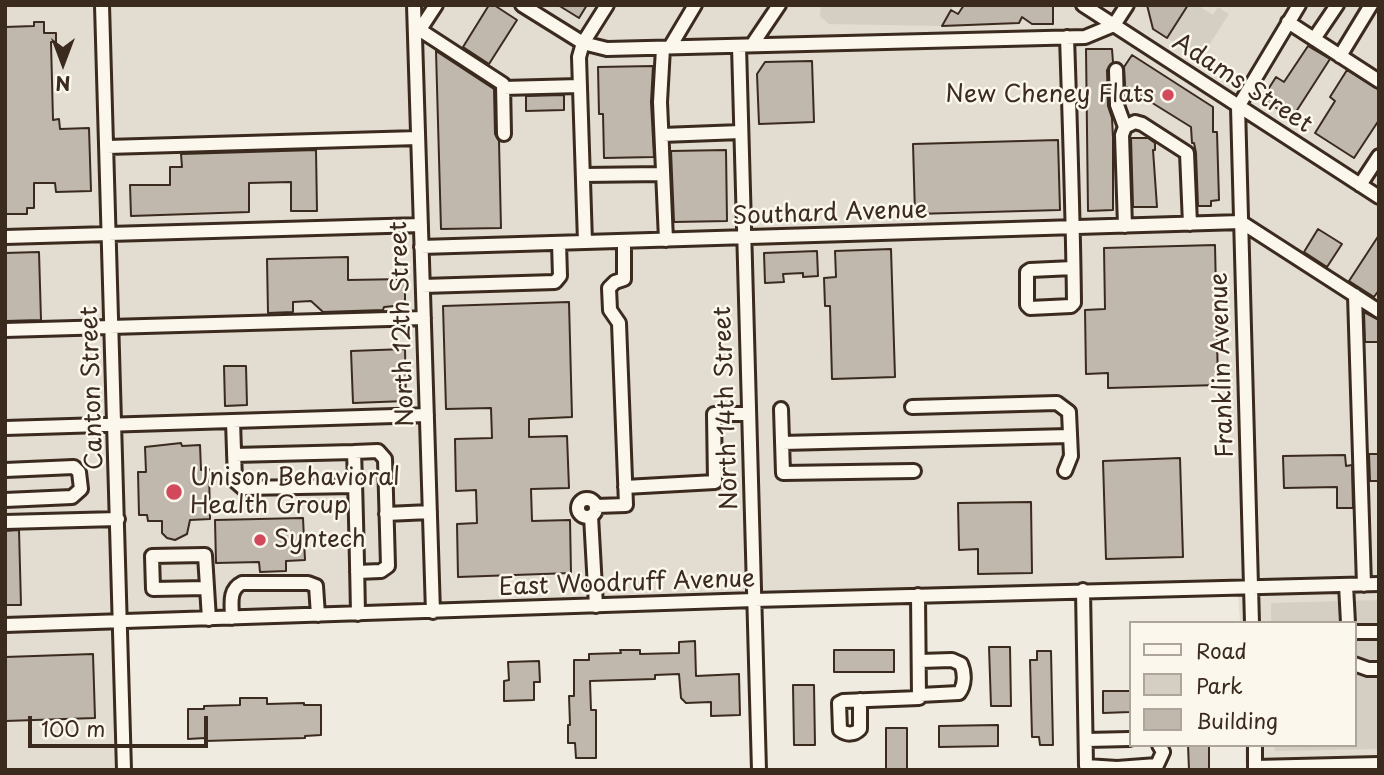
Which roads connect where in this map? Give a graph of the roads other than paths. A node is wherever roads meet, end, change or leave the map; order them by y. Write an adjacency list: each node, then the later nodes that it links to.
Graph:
1 (102, 5): 32 (street, Canton Street)
2 (414, 5): 15 (street, North 12th Street)
3 (436, 5): 15 (street)
4 (522, 5): 18 (street)
5 (607, 5): 18 (street)
6 (695, 5): 20 (street)
7 (779, 5): 19 (street)
8 (1083, 5): 14 (street, Adams Street)
9 (1126, 5): 14 (street)
10 (1299, 5): 13 (street)
11 (1338, 5): 17 (street)
12 (1371, 5): 21 (street)
13 (1288, 22): 17 (street); 26 (street)
14 (1114, 25): 16 (street); 26 (street, Adams Street)
15 (418, 33): 25 (street); 31 (street, North 12th Street)
16 (1067, 37): 19 (street); 42 (street)
17 (1314, 40): 21 (street)
18 (583, 43): 20 (street); 24 (street)
19 (746, 46): 20 (street); 28 (street, North 14th Street)
20 (666, 48): 30 (street)
21 (1339, 56): 23 (street)
22 (1116, 71): 27 (street)
23 (1379, 81)
24 (580, 86): 25 (street); 34 (street)
25 (503, 88): 29 (street)
26 (1238, 107): 36 (street, Adams Street); 38 (street, Franklin Avenue)
27 (1125, 127): 39 (street); 41 (street)
28 (741, 132): 30 (street); 45 (street, North 14th Street)
29 (504, 134)
30 (663, 135): 35 (street)
31 (418, 138): 32 (street); 40 (street, North 12th Street)
32 (107, 147): 43 (street, Canton Street)
33 (1379, 156): 36 (street)
34 (583, 174): 35 (street); 48 (street)
35 (663, 174): 46 (street)
36 (1360, 185): 37 (street, Adams Street)
37 (1379, 197)
38 (1241, 222): 39 (street, Southard Avenue); 53 (street); 84 (street, Franklin Avenue)
39 (1190, 224): 41 (street, Southard Avenue)
40 (421, 225): 43 (street); 50 (street, North 12th Street)
41 (1125, 226): 42 (street, Southard Avenue)
42 (1073, 228): 45 (street, Southard Avenue); 51 (street)
43 (110, 234): 44 (street); 56 (street, Canton Street)
44 (5, 237)
45 (743, 237): 46 (street, Southard Avenue); 60 (street, North 14th Street)
46 (666, 240): 47 (street, Southard Avenue)
47 (624, 241): 48 (street, Southard Avenue); 73 (street)
48 (585, 242): 49 (street, Southard Avenue)
49 (559, 243): 50 (street, Southard Avenue); 52 (street)
50 (421, 247): 52 (street, North 12th Street)
51 (1073, 268): 51 (street)
52 (423, 286): 55 (street, North 12th Street)
53 (1355, 295): 54 (street); 82 (street)
54 (1379, 311)
55 (424, 318): 56 (street); 61 (street, North 12th Street)
56 (112, 327): 57 (street); 63 (street, Canton Street)
57 (5, 330)
58 (912, 407): 65 (street)
59 (780, 409): 66 (street)
60 (749, 414): 73 (street); 87 (street, North 14th Street)
61 (427, 415): 62 (street); 75 (street, North 12th Street)
62 (233, 421): 63 (street); 68 (street)
63 (114, 425): 64 (street); 77 (street, Canton Street)
64 (5, 428)
65 (1070, 436): 66 (street); 71 (street)
66 (782, 443): 70 (street)
67 (354, 452): 68 (street); 72 (street); 76 (street)
68 (234, 455): 72 (street)
69 (5, 470): 74 (street)
70 (914, 471)
71 (1065, 471)
72 (355, 486): 79 (street)
73 (625, 487): 88 (street)
74 (5, 500)
75 (430, 512): 76 (street); 89 (street, North 12th Street)
76 (386, 514): 79 (street)
77 (118, 519): 78 (street); 96 (street, Canton Street)
78 (5, 522)
79 (357, 572): 90 (street)
80 (1379, 584): 82 (street, East Woodruff Avenue)
81 (1346, 585): 82 (street, East Woodruff Avenue); 84 (street, East Woodruff Avenue); 95 (street)
82 (1364, 585)
83 (206, 588): 83 (street); 93 (street)
84 (1251, 588): 85 (street, East Woodruff Avenue); 94 (street, Franklin Avenue)
85 (1083, 590): 86 (street, East Woodruff Avenue); 106 (street)
86 (918, 595): 87 (street, East Woodruff Avenue); 100 (street)
87 (754, 600): 88 (street, East Woodruff Avenue); 112 (street, North 14th Street)
88 (596, 606): 89 (street, East Woodruff Avenue)
89 (432, 612): 90 (street, East Woodruff Avenue)
90 (358, 614): 91 (street, East Woodruff Avenue)
91 (318, 615): 92 (street, East Woodruff Avenue); 92 (street)
92 (232, 618): 93 (street, East Woodruff Avenue)
93 (209, 619): 96 (street, East Woodruff Avenue)
94 (1252, 621)
95 (1348, 621)
96 (121, 622): 97 (street, East Woodruff Avenue); 111 (street, Canton Street)
97 (5, 625)
98 (1356, 632): 99 (street)
99 (1379, 632)
100 (920, 662): 103 (street); 103 (street)
101 (1356, 665): 102 (street)
102 (1379, 669)
103 (920, 695): 104 (street)
104 (860, 701)
105 (1128, 739): 106 (street)
106 (1086, 740): 107 (street)
107 (1160, 747)
108 (1255, 747): 110 (street)
109 (1379, 764): 110 (street)
110 (1255, 768)
111 (124, 770)
112 (759, 770)

